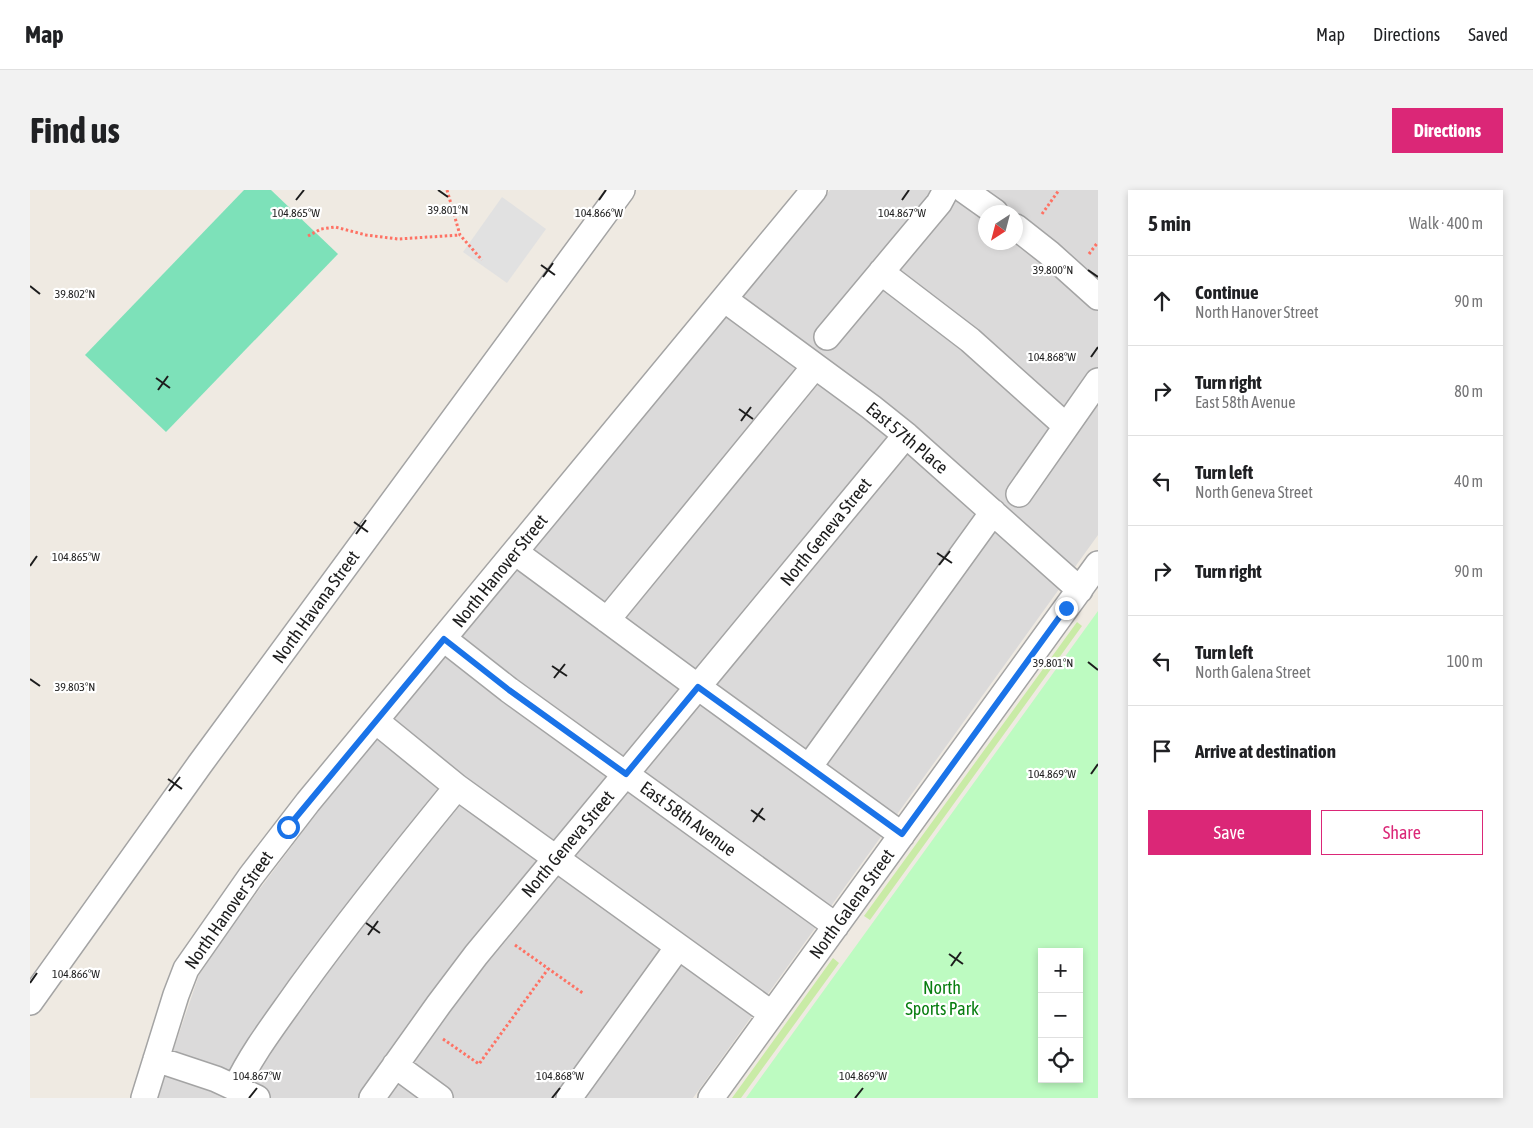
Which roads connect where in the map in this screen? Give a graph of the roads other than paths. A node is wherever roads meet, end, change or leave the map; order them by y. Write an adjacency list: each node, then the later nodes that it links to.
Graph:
1 (622, 190): 31 (street, North Havana Street)
2 (814, 190): 9 (street, North Hanover Street)
3 (946, 190): 7 (street)
4 (964, 190): 5 (street)
5 (986, 205)
6 (1023, 233): 8 (street)
7 (881, 272): 10 (street); 13 (street)
8 (1098, 297)
9 (724, 299): 11 (street, East 57th Place); 17 (street, North Hanover Street)
10 (827, 336)
11 (815, 366): 14 (street, East 57th Place); 20 (street)
12 (1098, 381): 13 (street)
13 (1066, 426): 15 (street)
14 (906, 435): 16 (street, East 57th Place); 22 (street, North Geneva Street)
15 (1019, 494)
16 (993, 512): 19 (street, East 57th Place); 24 (street)
17 (515, 552): 20 (street); 21 (street, North Hanover Street)
18 (1098, 564): 19 (street, North Galena Street)
19 (1080, 590): 27 (street, North Galena Street)
20 (607, 620): 22 (street)
21 (444, 639): 23 (street, North Hanover Street); 25 (street, East 58th Avenue)
22 (698, 687): 24 (street); 25 (street, North Geneva Street)
23 (376, 721): 26 (street); 33 (street, North Hanover Street)
24 (809, 767): 27 (street)
25 (626, 774): 28 (street, North Geneva Street); 29 (street, East 58th Avenue)
26 (457, 787): 28 (street); 35 (street)
27 (902, 834): 29 (street, North Galena Street)
28 (556, 859): 30 (street); 34 (street, North Geneva Street)
29 (836, 926): 32 (street, North Galena Street)
30 (678, 947): 32 (street); 39 (street)
31 (30, 1002)
32 (772, 1014): 40 (street, North Galena Street)
33 (156, 1060): 35 (street); 36 (street, North Hanover Street)
34 (395, 1065): 37 (street, North Geneva Street); 38 (street)
35 (246, 1093)
36 (144, 1098)
37 (372, 1098)
38 (440, 1098)
39 (570, 1098)
40 (711, 1098)

